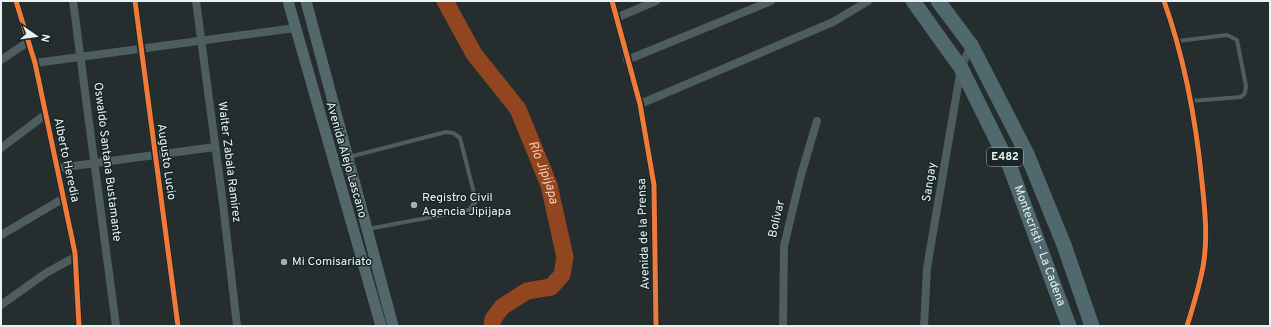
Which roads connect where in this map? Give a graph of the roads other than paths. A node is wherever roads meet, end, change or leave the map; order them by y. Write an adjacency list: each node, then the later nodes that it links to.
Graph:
1 (16, 1): 18 (street, Alberto Heredia)
2 (73, 1): 21 (street, Oswaldo Santana Bustamante)
3 (135, 1): 20 (street, Augusto Lucio)
4 (196, 1): 16 (street, Walter Zabala Ramirez)
5 (288, 1): 15 (main road, Avenida Alejo Lascano)
6 (306, 1): 33 (main road, Avenida Alejo Lascano)
7 (612, 1): 14 (street, Avenida de la Prensa)
8 (656, 1): 14 (street)
9 (770, 1): 23 (street)
10 (868, 1): 27 (street)
11 (913, 1): 25 (highway, Montecristi - La Cadena / E482)
12 (938, 1): 19 (highway, Montecristi - La Cadena / E482)
13 (1164, 1): 17 (street)
14 (616, 18): 23 (street, Avenida de la Prensa)
15 (295, 28): 16 (street); 45 (main road, Avenida Alejo Lascano)
16 (201, 41): 20 (street); 30 (street, Walter Zabala Ramirez)
17 (1178, 41): 26 (street); 26 (lane)
18 (28, 42): 22 (street); 24 (street, Alberto Heredia)
19 (971, 45): 25 (street, Sangay); 51 (highway, Montecristi - La Cadena / E482)
20 (141, 50): 21 (street); 32 (street, Augusto Lucio)
21 (81, 56): 24 (street); 34 (street, Oswaldo Santana Bustamante)
22 (1, 60)
23 (627, 60): 27 (street, Avenida de la Prensa)
24 (35, 63): 28 (street, Alberto Heredia)
25 (961, 68): 49 (street, Sangay); 50 (highway, Montecristi - La Cadena / E482)
26 (1190, 101): 52 (street)
27 (640, 104): 47 (street, Avenida de la Prensa)
28 (46, 114): 31 (street); 35 (street, Alberto Heredia)
29 (817, 121): 48 (street, Bolívar)
30 (215, 147): 32 (street); 44 (street, Walter Zabala Ramirez)
31 (1, 148)
32 (155, 154): 34 (street); 43 (street, Augusto Lucio)
33 (348, 158): 37 (main road, Avenida Alejo Lascano); 37 (lane)
34 (94, 162): 35 (street); 42 (street, Oswaldo Santana Bustamante)
35 (58, 168): 36 (street, Alberto Heredia)
36 (64, 198): 38 (street); 39 (street, Alberto Heredia)
37 (367, 229): 46 (main road, Avenida Alejo Lascano)
38 (1, 234)
39 (75, 257): 40 (street); 41 (street, Alberto Heredia)
40 (1, 305)
41 (79, 326)
42 (116, 326)
43 (178, 326)
44 (236, 326)
45 (381, 326)
46 (394, 326)
47 (656, 326)
48 (783, 326)
49 (924, 326)
50 (1069, 326)
51 (1092, 326)
52 (1187, 326)

